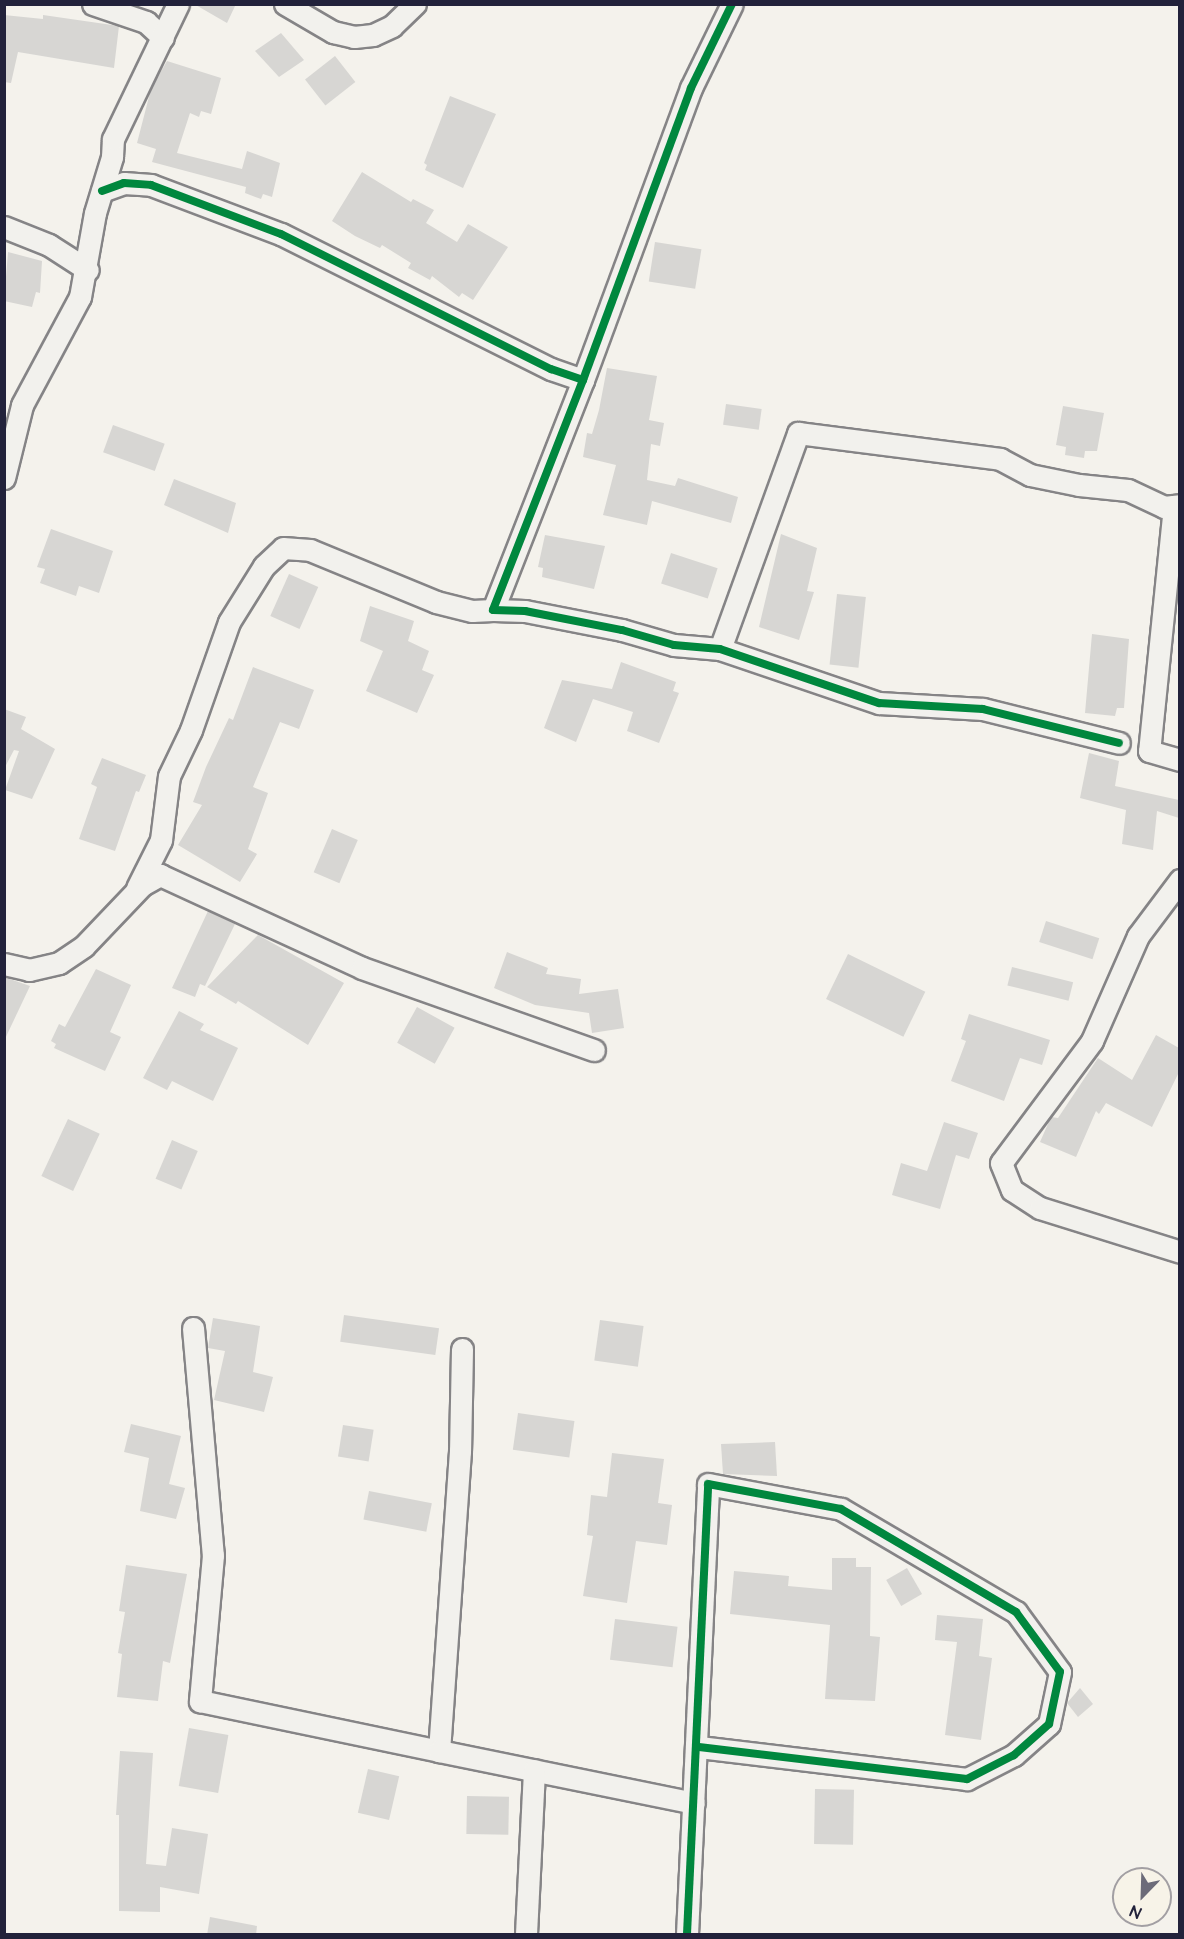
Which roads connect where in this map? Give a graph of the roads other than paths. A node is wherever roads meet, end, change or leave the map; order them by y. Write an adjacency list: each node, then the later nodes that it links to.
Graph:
1 (93, 4): 6 (street)
2 (178, 4): 6 (street)
3 (285, 4): 4 (street)
4 (415, 4)
5 (732, 4): 10 (street)
6 (163, 38): 7 (street)
7 (102, 191): 9 (street); 10 (street)
8 (4, 227): 9 (street)
9 (88, 270): 11 (street)
10 (583, 380): 13 (street)
11 (4, 478)
12 (1177, 505): 14 (street); 16 (street)
13 (492, 610): 14 (street); 18 (street)
14 (720, 649): 15 (street)
15 (1119, 743)
16 (1179, 760)
17 (1179, 880): 21 (street)
18 (132, 897): 19 (street); 20 (street)
19 (4, 964)
20 (594, 1050)
21 (1179, 1251)
22 (193, 1328): 25 (street)
23 (462, 1349): 25 (street)
24 (697, 1747): 24 (street); 27 (street)
25 (439, 1751): 26 (street)
26 (534, 1770): 27 (street); 28 (street)
27 (694, 1803): 29 (street)
28 (526, 1935)
29 (687, 1935)

